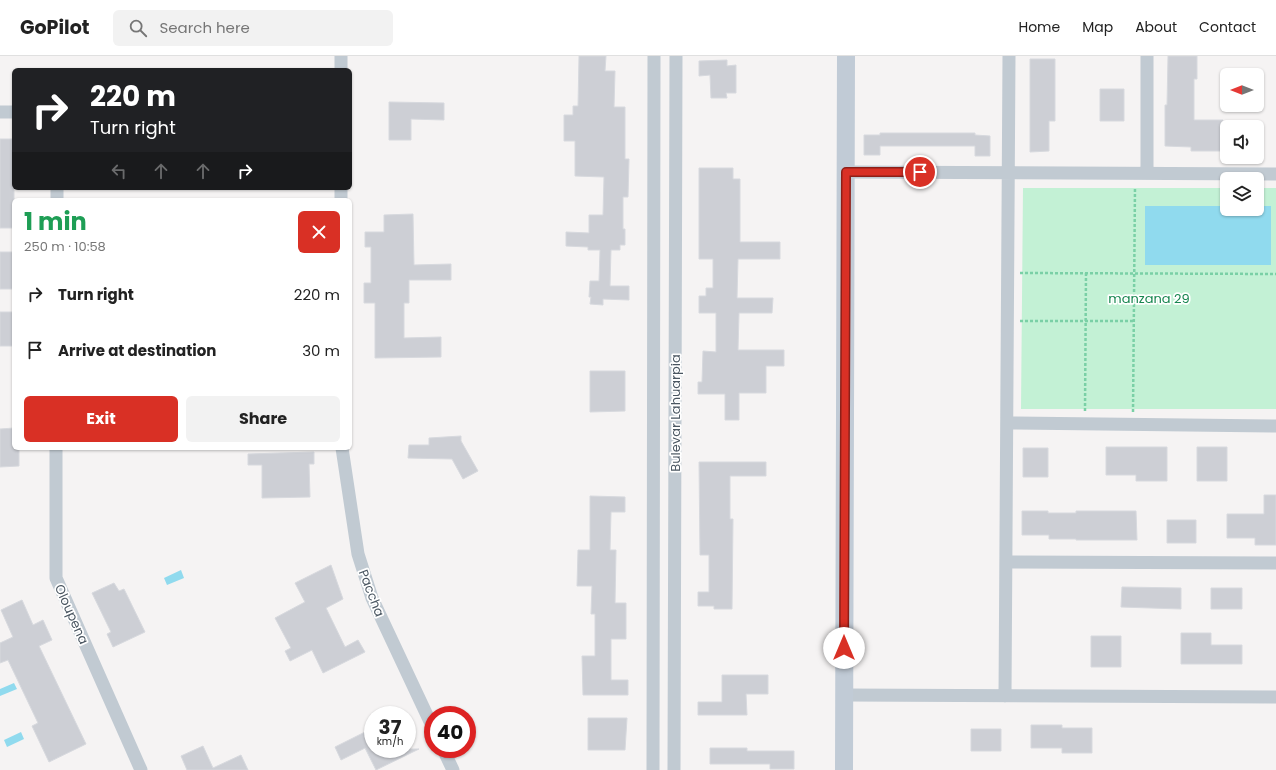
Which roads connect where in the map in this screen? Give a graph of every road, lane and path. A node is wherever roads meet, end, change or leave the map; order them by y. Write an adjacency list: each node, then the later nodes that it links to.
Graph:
1 (341, 56): 7 (street)
2 (654, 56): 36 (street)
3 (676, 56): 37 (street, Bulevar Lahuarpia)
4 (846, 56): 10 (street)
5 (1009, 56): 11 (street)
6 (1147, 56): 12 (street)
7 (341, 68)
8 (0, 112): 9 (street)
9 (12, 112)
10 (846, 172): 11 (street); 29 (street)
11 (1008, 173): 12 (street); 14 (street)
12 (1141, 173): 13 (street); 16 (path)
13 (1276, 174)
14 (1008, 273): 15 (path); 18 (street)
15 (1086, 273): 16 (path); 19 (path)
16 (1134, 274): 17 (path); 20 (path)
17 (1276, 274)
18 (1007, 321): 19 (path); 21 (street)
19 (1086, 321): 20 (path); 22 (path)
20 (1134, 321): 23 (path)
21 (1007, 423): 22 (street); 27 (street)
22 (1085, 424): 23 (street)
23 (1133, 424): 24 (street)
24 (1276, 426)
25 (56, 450): 34 (street, Oloupena)
26 (342, 450): 32 (street, Paccha)
27 (1006, 562): 28 (street); 30 (street)
28 (1276, 564)
29 (844, 695): 30 (street); 38 (street)
30 (1005, 696): 31 (street)
31 (1276, 697)
32 (424, 709)
33 (447, 758): 35 (street)
34 (141, 770)
35 (453, 770)
36 (653, 770)
37 (674, 770)
38 (844, 770)

